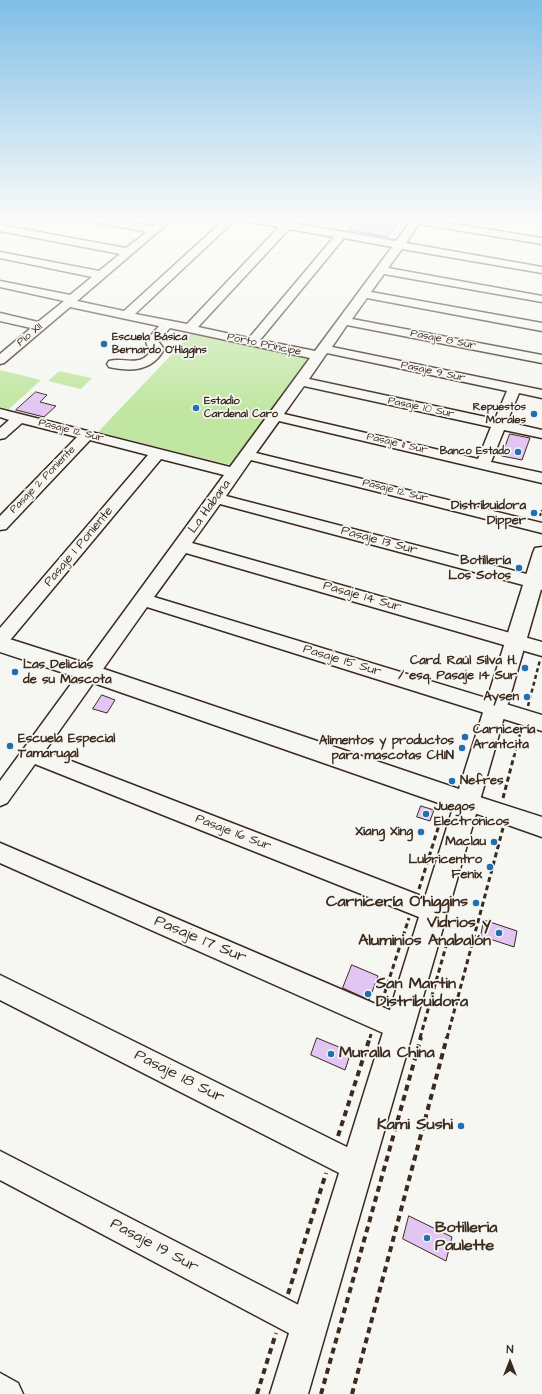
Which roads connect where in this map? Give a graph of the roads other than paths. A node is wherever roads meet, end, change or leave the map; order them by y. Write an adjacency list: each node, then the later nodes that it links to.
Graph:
1 (93, 282): 10 (street, Pío XII)
2 (165, 282): 11 (street)
3 (233, 282): 17 (street)
4 (302, 282): 18 (street)
5 (372, 282): 8 (street, La Habana)
6 (448, 282): 9 (street)
7 (0, 284): 10 (street)
8 (364, 294): 13 (street, La Habana); 16 (street)
9 (542, 299)
10 (70, 301): 11 (street, Porto Príncipe); 15 (street, Pío XII)
11 (127, 315): 14 (street, Porto Príncipe)
12 (0, 317): 15 (street)
13 (344, 321): 19 (street, La Habana); 21 (street, Pasaje 8 Sur)
14 (167, 324): 17 (street, Porto Príncipe); 22 (street)
15 (40, 326): 20 (street, Pío XII)
16 (542, 328)
17 (188, 329): 18 (street, Porto Príncipe)
18 (252, 342): 19 (street, Porto Príncipe)
19 (321, 353): 23 (street, La Habana); 24 (street, Pasaje 9 Sur)
20 (2, 357)
21 (542, 359)
22 (114, 364)
23 (300, 381): 27 (street, La Habana); 29 (street, Pasaje 10 Sur)
24 (514, 389): 25 (street, Pasaje 9 Sur); 29 (street)
25 (542, 394)
26 (0, 413): 28 (street, Pasaje 12 Sur)
27 (275, 416): 34 (street, La Habana); 35 (street, Pasaje 11 Sur)
28 (18, 418): 31 (street); 32 (street, Pasaje 12 Sur)
29 (500, 425): 30 (street, Pasaje 10 Sur); 35 (street)
30 (542, 434)
31 (0, 435)
32 (87, 435): 33 (street, Pasaje 12 Sur); 39 (street, Pasaje 2 Poniente)
33 (158, 453): 36 (street, Pasaje 12 Sur); 45 (street, Pasaje 1 Poniente)
34 (247, 455): 36 (street, La Habana); 40 (street, Pasaje 12 Sur)
35 (484, 464): 37 (street, Pasaje 11 Sur)
36 (234, 473): 38 (street, La Habana)
37 (542, 478)
38 (216, 498): 41 (street, La Habana); 43 (street, Pasaje 13 Sur)
39 (0, 525)
40 (539, 527)
41 (182, 546): 44 (street, La Habana); 46 (street, Pasaje 14 Sur)
42 (542, 553): 43 (main road)
43 (538, 583): 46 (main road)
44 (143, 600): 49 (street, La Habana); 50 (street, Pasaje 15 Sur)
45 (0, 640)
46 (516, 641): 48 (street, Pasaje 14 Sur); 50 (main road)
47 (0, 644): 49 (main road)
48 (542, 649)
49 (90, 673): 52 (street, La Habana); 54 (main road)
50 (495, 709): 51 (street, Pasaje 15 Sur); 54 (main road)
51 (542, 723)
52 (31, 754): 53 (street, La Habana); 57 (street, Pasaje 16 Sur)
53 (0, 797)
54 (458, 799): 55 (street); 57 (main road)
55 (542, 827)
56 (0, 853): 59 (street, Pasaje 17 Sur)
57 (432, 918): 59 (main road)
58 (0, 987): 60 (street, Pasaje 18 Sur)
59 (388, 1022): 60 (main road)
60 (345, 1160): 62 (main road)
61 (0, 1165): 62 (street, Pasaje 19 Sur)
62 (309, 1327): 65 (main road)
63 (0, 1389): 64 (street)
64 (7, 1394)
65 (289, 1394)

